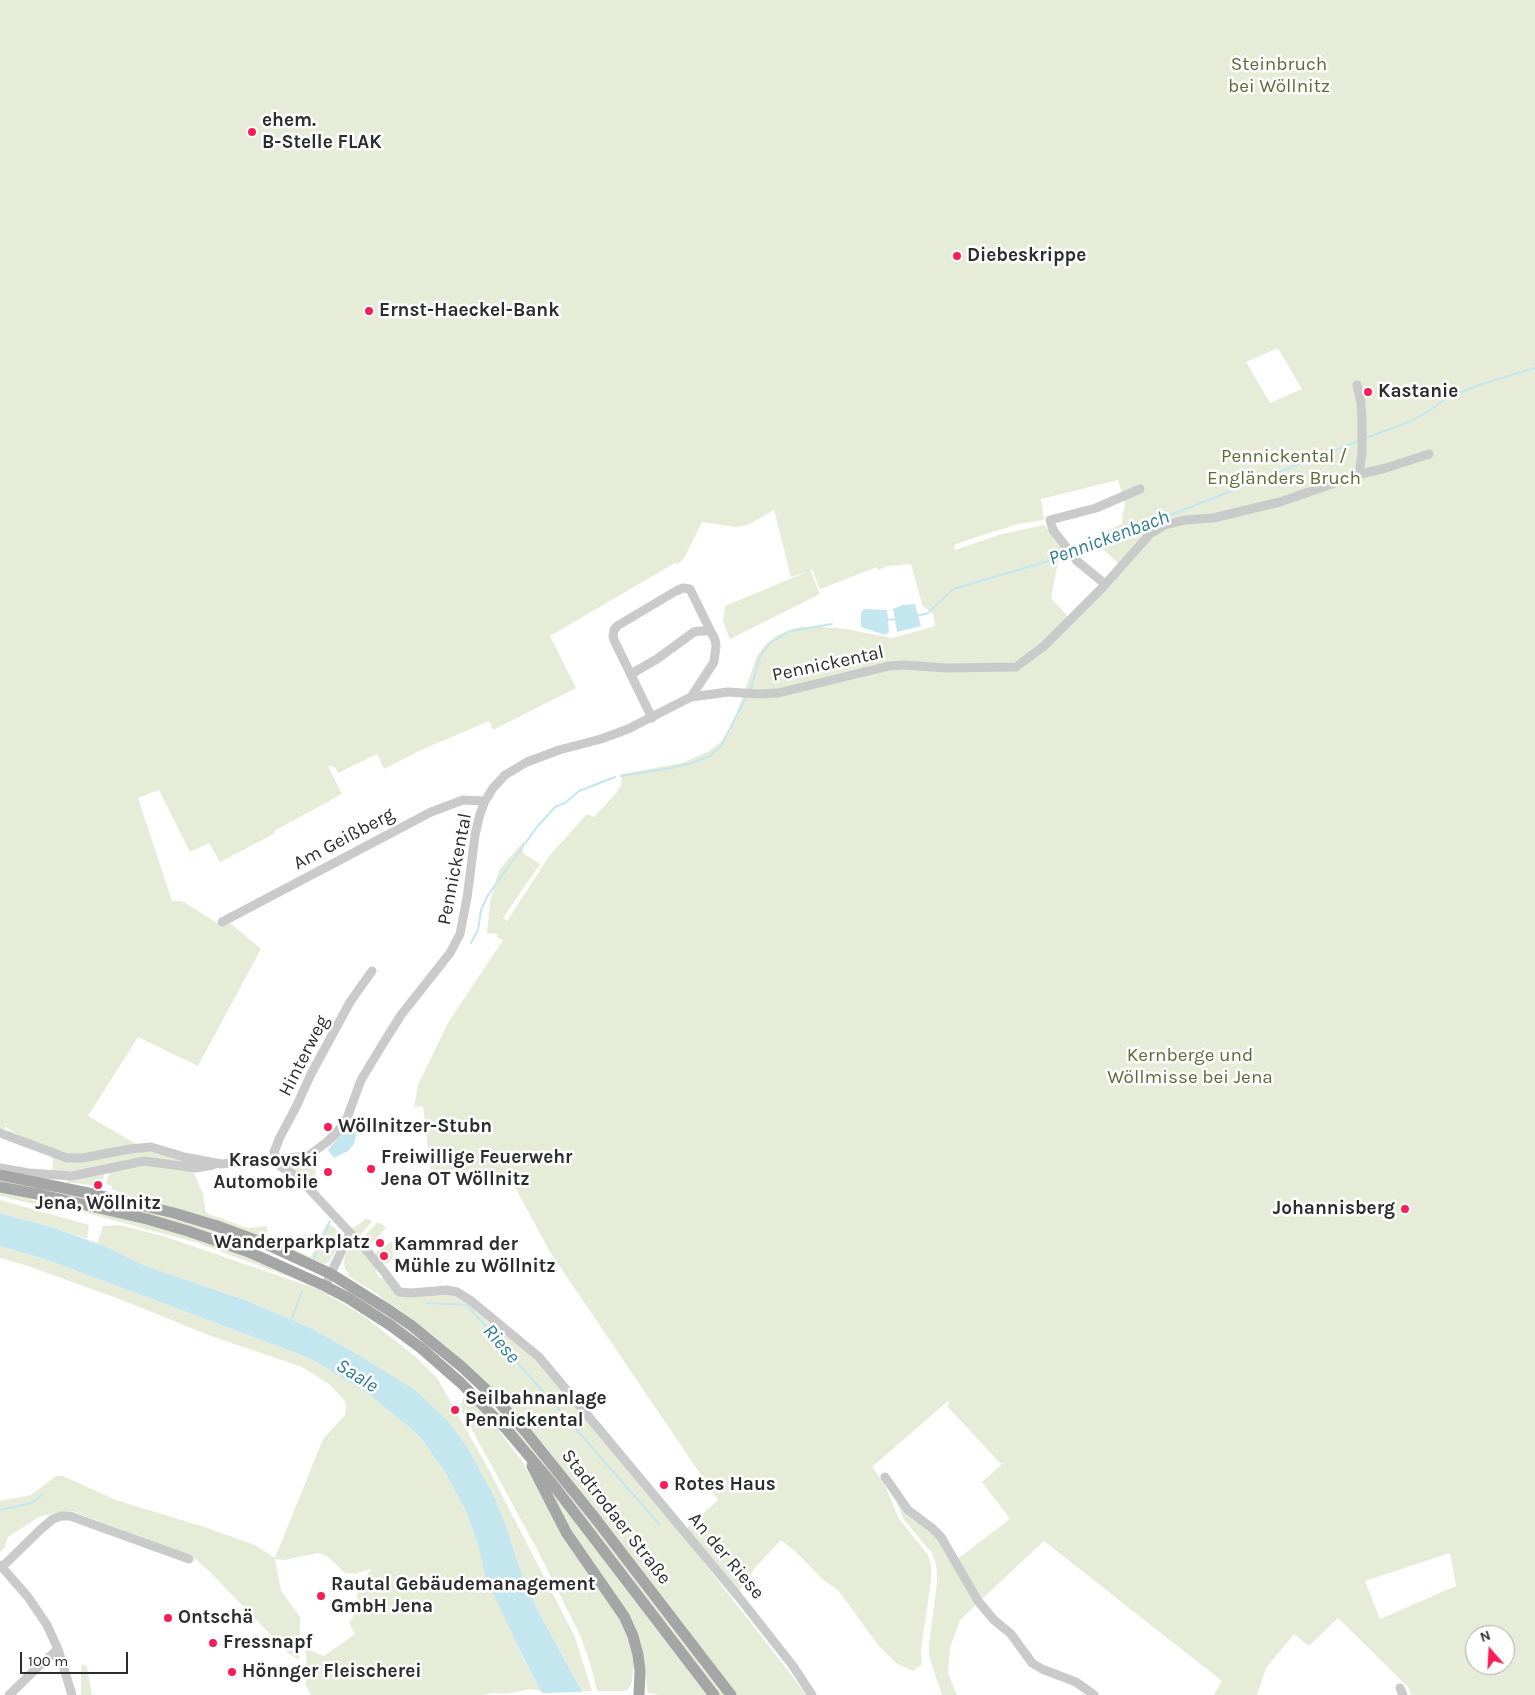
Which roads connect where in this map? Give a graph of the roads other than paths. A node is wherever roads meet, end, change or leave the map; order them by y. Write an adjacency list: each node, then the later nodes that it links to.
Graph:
1 (1357, 384): 3 (street)
2 (1430, 454): 3 (street, Pennickental)
3 (1361, 474): 5 (street, Pennickental)
4 (1140, 489): 5 (street)
5 (1105, 584): 8 (street, Pennickental)
6 (710, 631): 7 (street); 7 (street); 8 (street)
7 (631, 674): 9 (street)
8 (691, 697): 9 (street, Pennickental)
9 (652, 718): 10 (street, Pennickental)
10 (485, 800): 11 (street, Am Geißberg); 15 (street, Pennickental)
11 (222, 922)
12 (372, 971): 15 (street, Hinterweg)
13 (0, 1127): 14 (street)
14 (4, 1135): 16 (street)
15 (276, 1159): 16 (street, Pennickental); 20 (street)
16 (221, 1164): 17 (street)
17 (0, 1168)
18 (0, 1175): 21 (main road, Stadtrodaer Straße)
19 (0, 1187): 22 (main road, Stadtrodaer Straße)
20 (350, 1233): 21 (street); 33 (street, An der Riese)
21 (331, 1274): 22 (street); 32 (main road, Stadtrodaer Straße)
22 (325, 1286): 23 (main road, Stadtrodaer Straße)
23 (523, 1448): 30 (main road); 31 (main road, Stadtrodaer Straße)
24 (885, 1477): 34 (street)
25 (189, 1559): 26 (street)
26 (1, 1566): 27 (street)
27 (58, 1649): 28 (street); 29 (street)
28 (9, 1695)
29 (72, 1695)
30 (639, 1695)
31 (714, 1695)
32 (731, 1695)
33 (812, 1695)
34 (1094, 1695)

